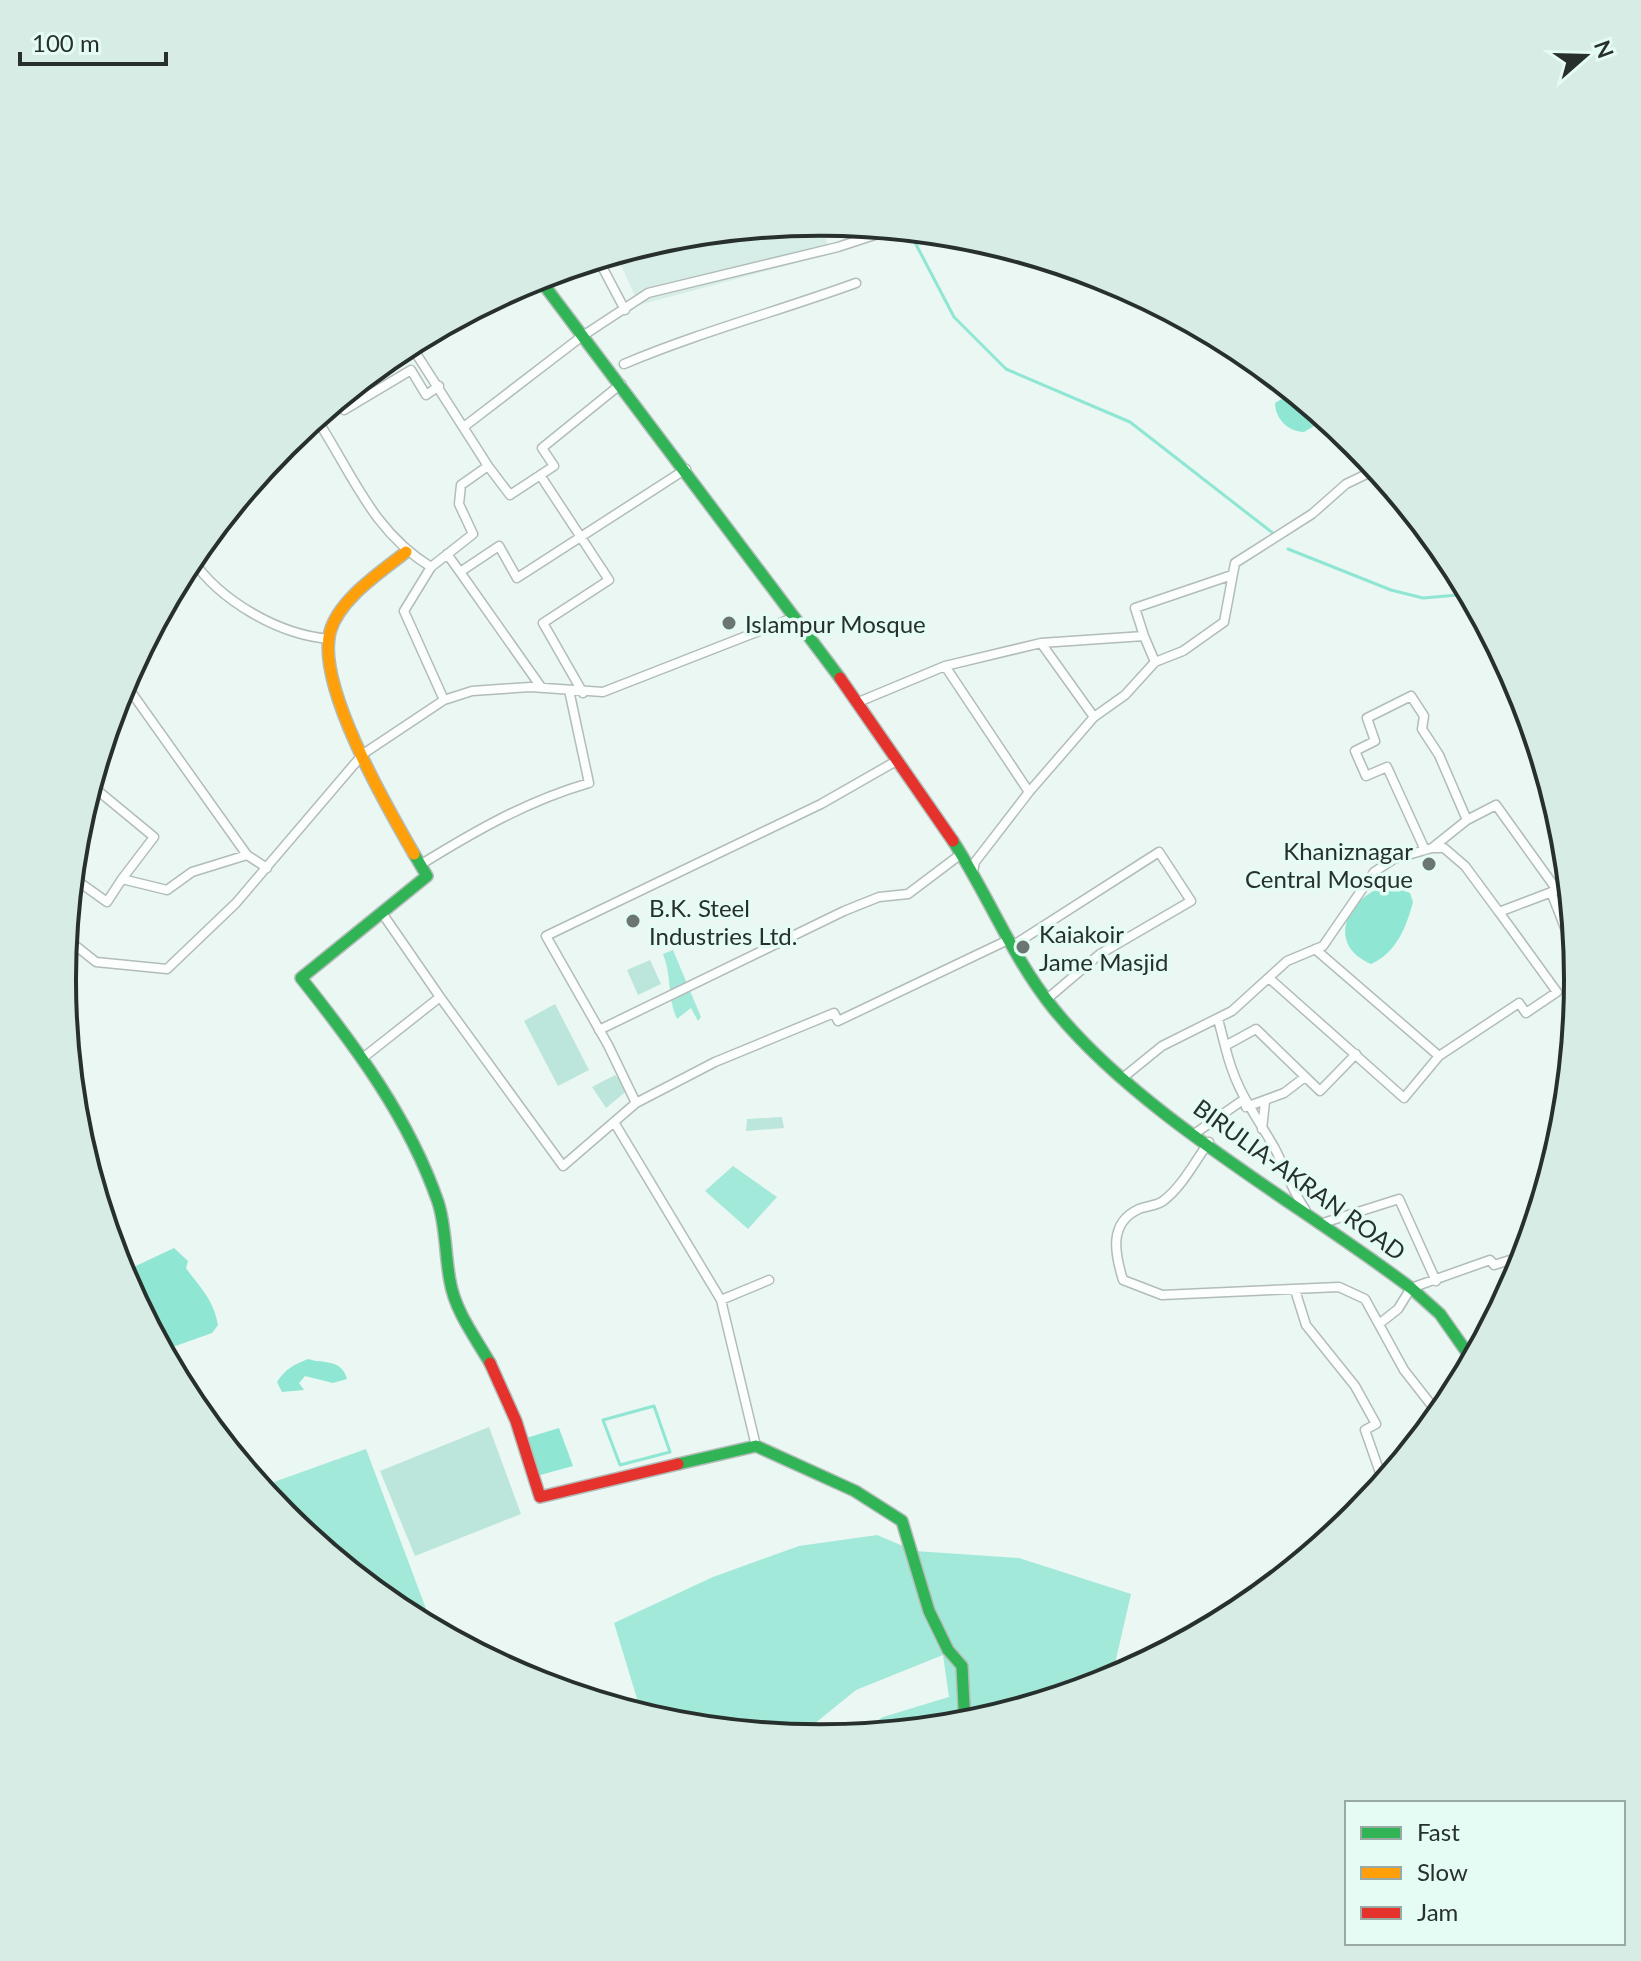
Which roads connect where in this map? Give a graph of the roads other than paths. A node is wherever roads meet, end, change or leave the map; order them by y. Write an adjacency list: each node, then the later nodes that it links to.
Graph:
1 (866, 238): 5 (street)
2 (603, 269): 5 (street)
3 (856, 283): 8 (street)
4 (547, 289): 6 (street, BIRULIA-AKRAN ROAD)
5 (625, 310): 6 (street)
6 (581, 337): 9 (street, BIRULIA-AKRAN ROAD); 12 (street)
7 (417, 355): 10 (street)
8 (624, 364)
9 (621, 384): 15 (street, BIRULIA-AKRAN ROAD); 17 (street)
10 (439, 386): 11 (street); 12 (street)
11 (344, 410)
12 (465, 426): 14 (street)
13 (322, 428): 19 (street)
14 (488, 466): 17 (street); 20 (street)
15 (686, 469): 18 (street); 25 (street, BIRULIA-AKRAN ROAD)
16 (1366, 474): 24 (street)
17 (540, 475): 18 (street)
18 (582, 539): 23 (street); 33 (street)
19 (406, 552): 22 (street); 27 (street)
20 (447, 554): 22 (street); 23 (street)
21 (201, 567): 27 (street)
22 (431, 567): 35 (street)
23 (460, 572): 31 (street)
24 (1232, 575): 26 (street); 29 (street)
25 (795, 617): 33 (street); 36 (street, BIRULIA-AKRAN ROAD)
26 (1144, 636): 28 (street); 29 (street)
27 (330, 639): 38 (street)
28 (1041, 643): 30 (street); 37 (street)
29 (1155, 662): 37 (street)
30 (945, 666): 36 (street); 41 (street)
31 (541, 687): 32 (street); 35 (street)
32 (569, 690): 33 (street); 46 (street)
33 (583, 693)
34 (133, 695): 45 (street)
35 (444, 700): 38 (street)
36 (855, 703): 39 (street, BIRULIA-AKRAN ROAD)
37 (1094, 717): 41 (street)
38 (363, 754): 46 (street); 47 (street)
39 (898, 760): 44 (street, BIRULIA-AKRAN ROAD); 63 (street)
40 (100, 792): 49 (street)
41 (1029, 792): 48 (street)
42 (1467, 820): 43 (street); 43 (street); 52 (street)
43 (1428, 849): 53 (street); 58 (street)
44 (961, 854): 48 (street, BIRULIA-AKRAN ROAD); 63 (street)
45 (247, 855): 47 (street); 49 (street)
46 (420, 865): 54 (street)
47 (267, 868): 57 (street)
48 (973, 872): 56 (street, BIRULIA-AKRAN ROAD)
49 (122, 879): 50 (street)
50 (82, 884)
51 (1559, 889): 52 (street)
52 (1554, 891): 53 (street); 55 (street)
53 (1499, 912): 66 (street)
54 (382, 913): 60 (street); 67 (street)
55 (1562, 915)
56 (1010, 943): 61 (street, BIRULIA-AKRAN ROAD); 61 (street); 71 (street)
57 (77, 947)
58 (1315, 949): 59 (street); 66 (street)
59 (1269, 978): 62 (street); 65 (street)
60 (440, 997): 67 (street); 73 (street)
61 (1047, 999): 68 (street, BIRULIA-AKRAN ROAD)
62 (1218, 1019): 64 (street); 68 (street)
63 (599, 1030): 71 (street)
64 (1225, 1046): 69 (street); 72 (street)
65 (1356, 1054): 66 (street); 69 (street)
66 (1439, 1056)
67 (364, 1057): 88 (street)
68 (1125, 1076): 75 (street, BIRULIA-AKRAN ROAD)
69 (1305, 1077): 70 (street)
70 (1265, 1102): 72 (street); 74 (street)
71 (636, 1103): 73 (street)
72 (1245, 1103): 74 (street); 75 (street)
73 (614, 1122): 84 (street)
74 (1262, 1129): 77 (street)
75 (1197, 1132): 76 (street, BIRULIA-AKRAN ROAD)
76 (1209, 1142): 77 (street, BIRULIA-AKRAN ROAD); 83 (street)
77 (1310, 1214): 78 (street, BIRULIA-AKRAN ROAD)
78 (1323, 1223): 81 (street); 82 (street, BIRULIA-AKRAN ROAD)
79 (1510, 1260): 81 (street)
80 (769, 1280): 84 (street)
81 (1436, 1281): 82 (street)
82 (1411, 1288): 85 (street); 86 (street, BIRULIA-AKRAN ROAD)
83 (1295, 1290): 85 (street); 89 (street)
84 (721, 1300): 88 (street)
85 (1379, 1324): 87 (street)
86 (1466, 1351)
87 (1432, 1405)
88 (756, 1446): 90 (street)
89 (1380, 1471)
90 (964, 1711)

